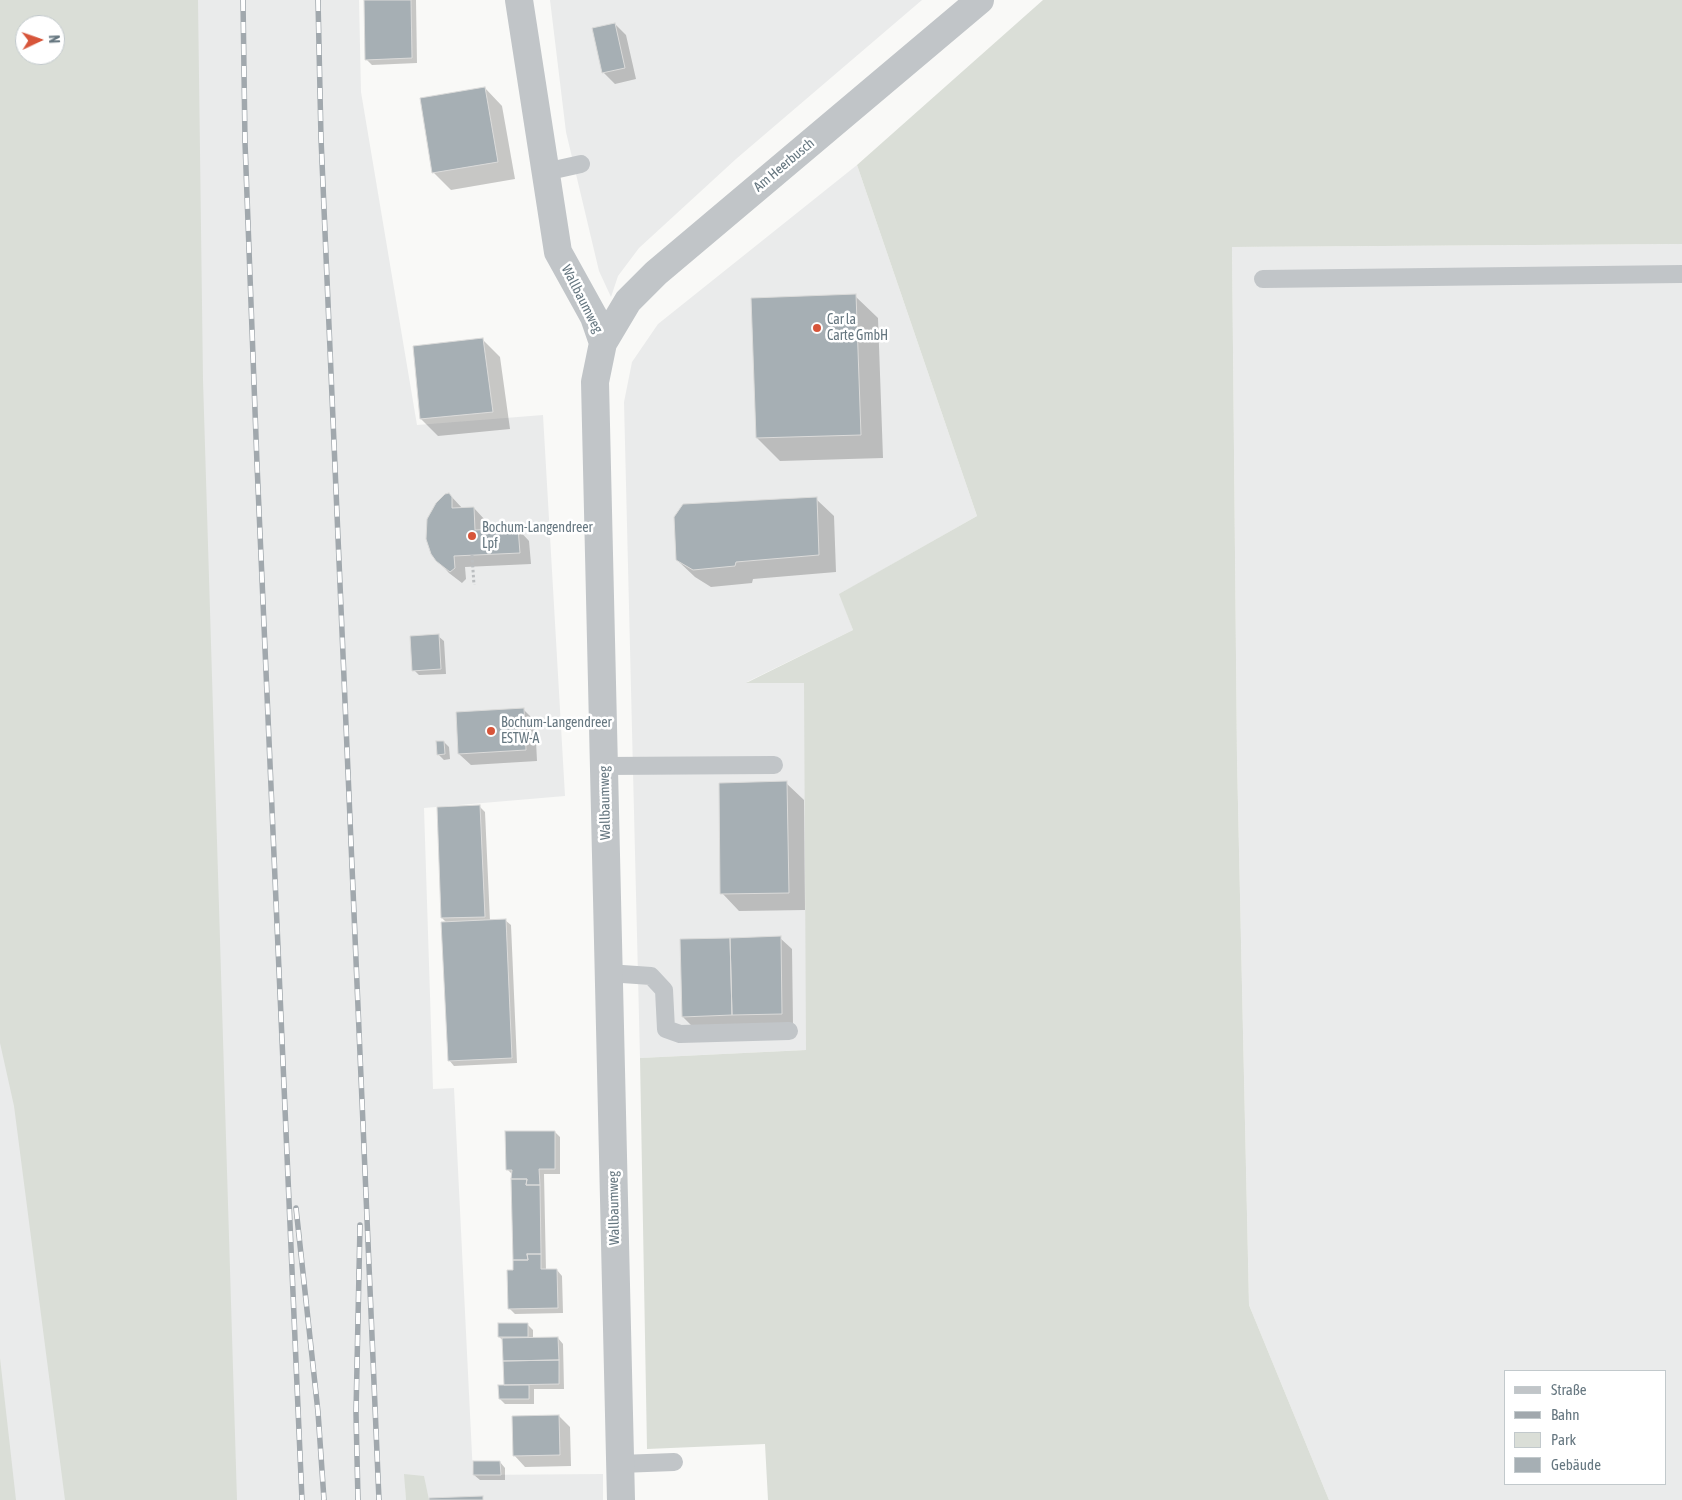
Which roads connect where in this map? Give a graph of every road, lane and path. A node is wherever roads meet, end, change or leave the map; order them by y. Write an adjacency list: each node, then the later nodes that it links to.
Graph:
1 (519, 0): 4 (street, Wallbaumweg)
2 (980, 0): 7 (street, Am Heerbusch)
3 (580, 164): 4 (lane)
4 (545, 172): 7 (street, Wallbaumweg)
5 (1682, 274): 6 (lane)
6 (1263, 280)
7 (603, 343): 10 (street, Wallbaumweg)
8 (472, 556): 9 (path)
9 (474, 584)
10 (604, 766): 11 (lane); 12 (street, Wallbaumweg)
11 (774, 766)
12 (608, 973): 13 (lane); 15 (street, Wallbaumweg)
13 (789, 1031)
14 (674, 1462): 15 (lane)
15 (620, 1464): 16 (street, Wallbaumweg)
16 (621, 1500)

